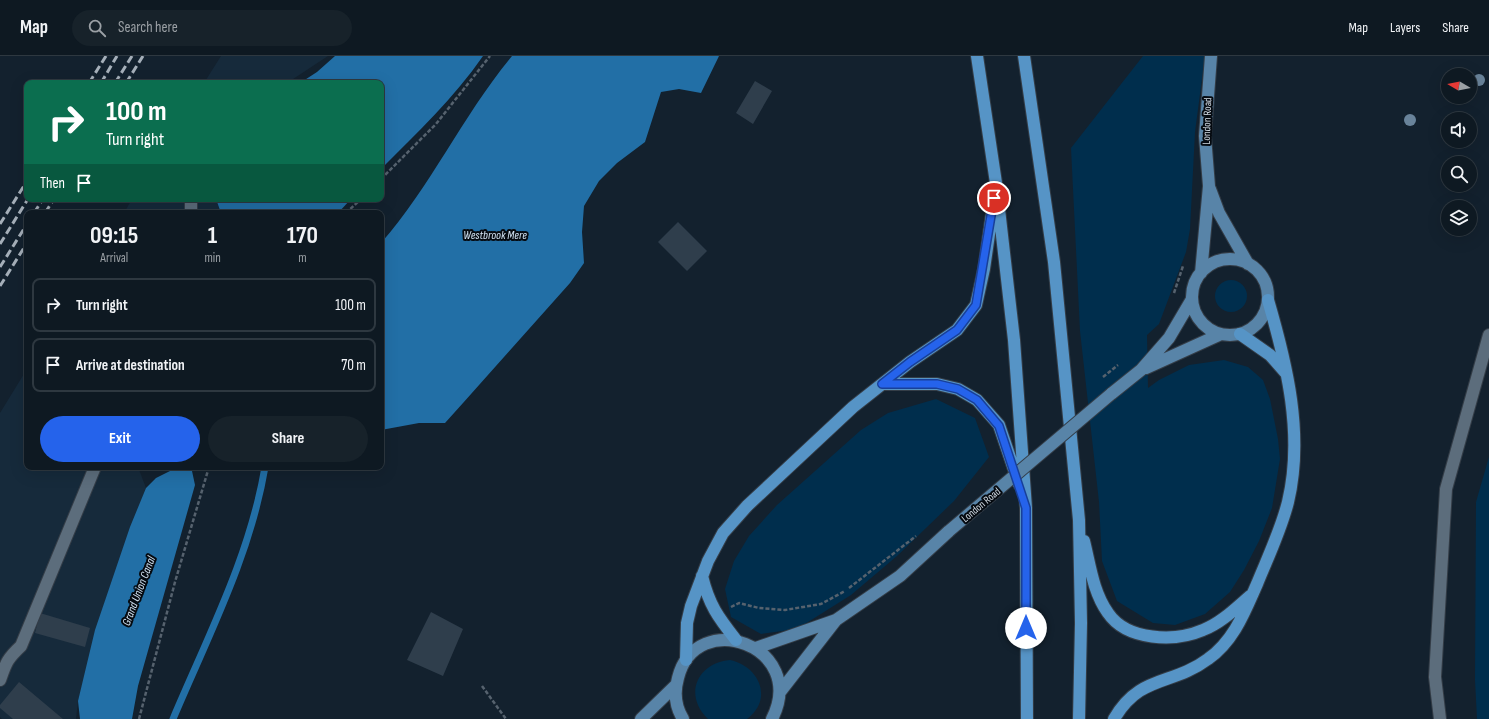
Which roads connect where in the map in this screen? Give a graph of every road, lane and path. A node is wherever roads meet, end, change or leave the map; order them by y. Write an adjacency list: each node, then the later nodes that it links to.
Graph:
1 (490, 56): 5 (path)
2 (977, 56): 6 (highway)
3 (1024, 56): 27 (highway)
4 (1211, 56): 7 (main road, London Road)
5 (384, 176)
6 (996, 183): 23 (highway); 26 (highway)
7 (1209, 186): 10 (main road, London Road); 12 (main road, London Road)
8 (358, 202): 9 (path)
9 (349, 210)
10 (1248, 264): 12 (main road); 15 (main road)
11 (1183, 265): 13 (path)
12 (1201, 273): 14 (main road)
13 (1172, 298)
14 (1192, 299): 16 (main road); 21 (main road, London Road)
15 (1268, 300): 17 (main road); 22 (highway)
16 (1220, 334): 17 (main road); 21 (main road, London Road)
17 (1240, 334): 22 (highway)
18 (1489, 335): 48 (lane)
19 (1123, 360): 20 (path)
20 (1118, 365)
21 (1141, 370): 32 (main road, London Road, bridge)
22 (1287, 375): 30 (highway)
23 (882, 384): 26 (highway); 29 (highway)
24 (94, 470): 36 (lane)
25 (208, 470): 40 (path)
26 (1026, 508): 45 (highway)
27 (1079, 520): 30 (highway); 46 (highway)
28 (919, 533): 31 (path)
29 (702, 576): 33 (highway); 35 (highway)
30 (1252, 594): 47 (highway)
31 (739, 603)
32 (836, 620): 34 (main road, London Road); 39 (main road, London Road)
33 (736, 640): 34 (main road); 35 (main road)
34 (756, 648): 39 (main road)
35 (686, 660): 38 (main road)
36 (0, 680)
37 (482, 686): 41 (path)
38 (676, 686): 42 (main road); 43 (main road)
39 (780, 692): 44 (main road)
40 (139, 719)
41 (506, 719)
42 (641, 719)
43 (683, 719)
44 (772, 719)
45 (1026, 719)
46 (1079, 719)
47 (1114, 719)
48 (1440, 719)

